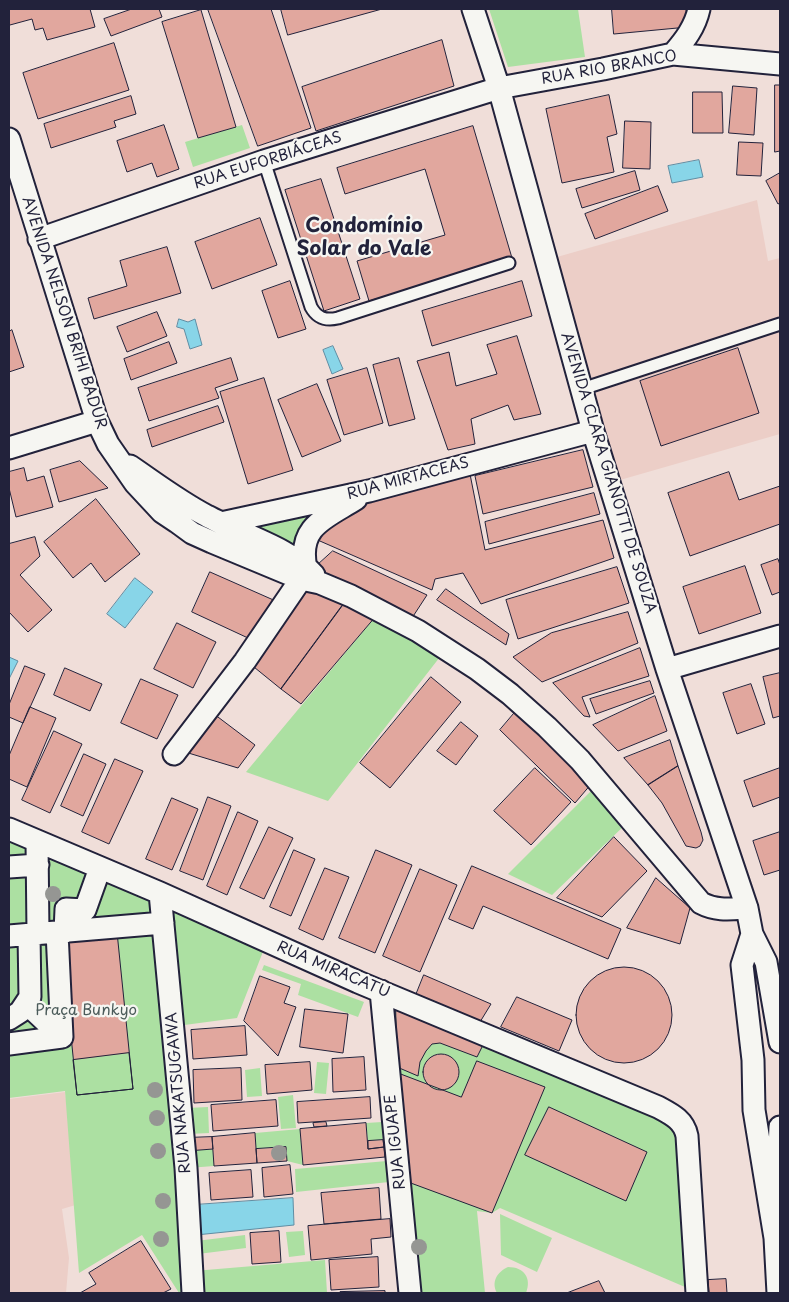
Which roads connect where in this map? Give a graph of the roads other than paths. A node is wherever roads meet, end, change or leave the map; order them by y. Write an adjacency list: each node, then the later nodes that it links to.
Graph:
1 (472, 9): 5 (street, AVENIDA CLARA GIANOTTI DE SOUZA)
2 (699, 9): 3 (street)
3 (674, 54): 4 (street, RUA RIO BRANCO); 5 (street, RUA RIO BRANCO)
4 (780, 64)
5 (499, 88): 7 (street, RUA EUFORBIÁCEAS); 11 (street, AVENIDA CLARA GIANOTTI DE SOUZA)
6 (9, 139): 8 (street, AVENIDA NELSON BRIHI BADUR)
7 (264, 162): 8 (street, RUA EUFORBIÁCEAS); 9 (lane)
8 (39, 239): 12 (street, AVENIDA NELSON BRIHI BADUR)
9 (509, 263)
10 (780, 324): 11 (lane)
11 (582, 389): 13 (street, AVENIDA CLARA GIANOTTI DE SOUZA)
12 (96, 421): 14 (street); 16 (street, AVENIDA NELSON BRIHI BADUR)
13 (593, 430): 15 (street, RUA MIRTACEAS); 19 (street, AVENIDA CLARA GIANOTTI DE SOUZA)
14 (9, 448)
15 (369, 491): 16 (street, RUA MIRTACEAS); 17 (street)
16 (216, 533): 17 (street, AVENIDA NELSON BRIHI BADUR)
17 (309, 576): 20 (street); 27 (street, AVENIDA NELSON BRIHI BADUR)
18 (780, 636): 19 (street)
19 (667, 669): 27 (street, AVENIDA CLARA GIANOTTI DE SOUZA)
20 (174, 754)
21 (9, 829): 22 (street, RUA MIRACATU)
22 (37, 842): 23 (street); 25 (street, RUA MIRACATU)
23 (38, 865): 24 (street); 29 (street)
24 (9, 867)
25 (100, 868): 26 (street, RUA MIRACATU); 29 (street)
26 (160, 893): 28 (street, RUA NAKATSUGAWA); 35 (street, RUA MIRACATU)
27 (747, 908): 30 (street, AVENIDA CLARA GIANOTTI DE SOUZA)
28 (163, 923): 29 (street); 43 (street, RUA NAKATSUGAWA)
29 (40, 934): 33 (street); 34 (street)
30 (752, 934): 31 (street, AVENIDA CLARA GIANOTTI DE SOUZA); 32 (street, AVENIDA CLARA GIANOTTI DE SOUZA)
31 (773, 961): 32 (street); 39 (street, AVENIDA CLARA GIANOTTI DE SOUZA)
32 (742, 965): 42 (street, AVENIDA CLARA GIANOTTI DE SOUZA)
33 (60, 973): 34 (street); 38 (street)
34 (30, 976): 36 (street)
35 (381, 991): 44 (street, RUA IGUAPE); 45 (street, RUA MIRACATU)
36 (27, 1004): 37 (street); 38 (street)
37 (9, 1019)
38 (62, 1037): 40 (street)
39 (780, 1042)
40 (9, 1044)
41 (780, 1126): 42 (street, AVENIDA CLARA GIANOTTI DE SOUZA)
42 (775, 1238): 46 (street, AVENIDA CLARA GIANOTTI DE SOUZA)
43 (193, 1293)
44 (410, 1293)
45 (697, 1293)
46 (778, 1293)

